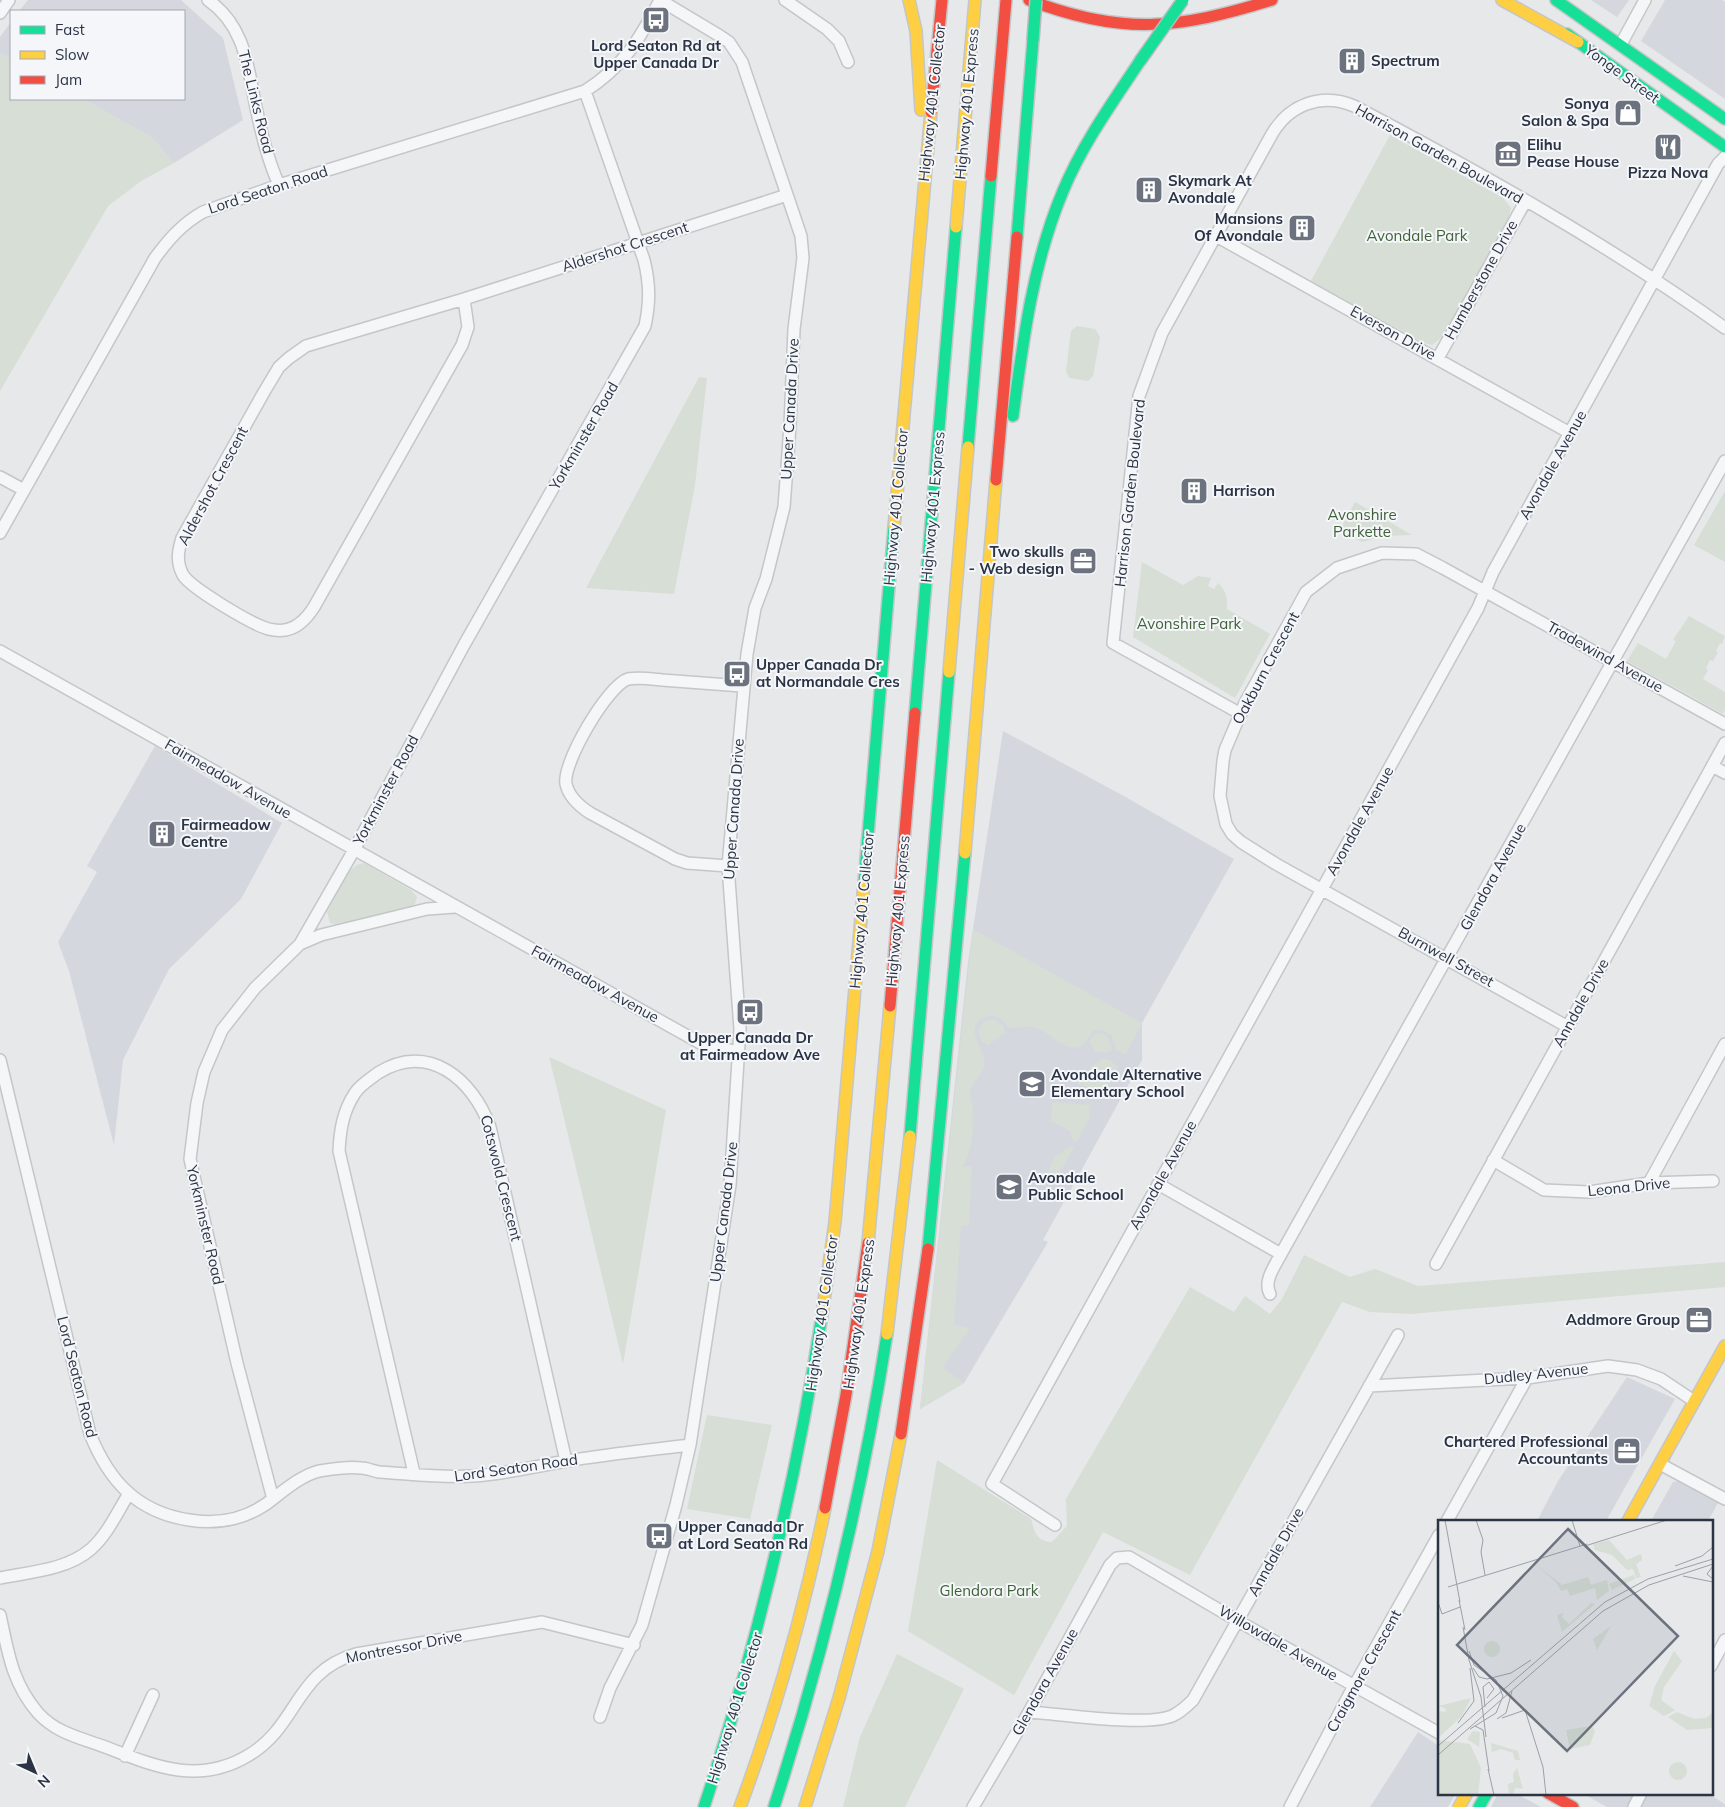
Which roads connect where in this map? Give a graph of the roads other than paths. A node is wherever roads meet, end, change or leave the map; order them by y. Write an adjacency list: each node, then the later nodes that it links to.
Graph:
1 (10, 0): 18 (street)
2 (208, 0): 27 (street, The Links Road)
3 (660, 0): 23 (street, Lord Seaton Road); 28 (street, Upper Canada Drive)
4 (785, 0): 22 (street)
5 (909, 0): 30 (main road)
6 (942, 0): 30 (main road, Highway 401 Collector)
7 (975, 0): 104 (main road, Highway 401 Express)
8 (1006, 0): 105 (main road, Highway 401 Express)
9 (1029, 0): 13 (main road)
10 (1036, 0): 51 (main road, bridge)
11 (1174, 0): 21 (main road, bridge)
12 (1183, 0): 21 (main road, bridge)
13 (1272, 0)
14 (1502, 0): 19 (main road)
15 (1520, 0): 19 (main road, Yonge Street)
16 (1556, 0): 20 (main road, Yonge Street)
17 (1646, 0): 20 (street)
18 (0, 13)
19 (1578, 42): 25 (main road, Yonge Street)
20 (1621, 44): 24 (main road, Yonge Street)
21 (1140, 61): 51 (main road)
22 (848, 62)
23 (586, 91): 27 (street, Lord Seaton Road); 32 (street, Yorkminster Road)
24 (1725, 119)
25 (1725, 147)
26 (1725, 156): 33 (street, Avondale Avenue)
27 (279, 185): 40 (street, Lord Seaton Road)
28 (786, 195): 32 (street, Aldershot Crescent); 45 (street, Upper Canada Drive)
29 (1525, 202): 31 (street, Harrison Garden Boulevard); 33 (street, Harrison Garden Boulevard); 36 (street, Humberstone Drive)
30 (920, 219): 103 (main road, Highway 401 Collector)
31 (1216, 236): 36 (street, Everson Drive); 46 (street, Harrison Garden Boulevard)
32 (638, 243): 34 (street, Aldershot Crescent); 52 (street, Yorkminster Road)
33 (1655, 280): 35 (street, Harrison Garden Boulevard); 37 (street, Avondale Avenue)
34 (464, 299): 34 (street, Aldershot Crescent)
35 (1725, 328)
36 (1438, 358): 37 (street, Everson Drive)
37 (1570, 433): 42 (street, Avondale Avenue)
38 (1725, 461): 44 (street, Glendora Avenue)
39 (0, 477): 40 (street)
40 (24, 490): 41 (street, Lord Seaton Road)
41 (0, 533)
42 (1485, 591): 44 (street, Tradewind Avenue); 46 (street, Oakburn Crescent); 54 (street, Avondale Avenue)
43 (0, 651): 52 (street, Fairmeadow Avenue)
44 (1613, 662): 47 (street, Tradewind Avenue); 57 (street, Glendora Avenue)
45 (742, 686): 53 (street, Upper Canada Drive); 53 (street)
46 (1241, 714): 54 (street, Oakburn Crescent)
47 (1725, 724)
48 (1725, 743): 49 (street, Anndale Drive)
49 (1712, 766): 50 (street); 58 (street, Anndale Drive)
50 (1725, 773)
51 (969, 793): 106 (main road)
52 (354, 850): 55 (street, Fairmeadow Avenue); 56 (street, Yorkminster Road)
53 (728, 866): 60 (street, Upper Canada Drive)
54 (1323, 889): 57 (street, Burnwell Street); 65 (street, Avondale Avenue)
55 (455, 907): 56 (street); 60 (street, Fairmeadow Avenue)
56 (300, 944): 79 (street, Yorkminster Road)
57 (1448, 958): 58 (street, Burnwell Street); 66 (street, Glendora Avenue)
58 (1568, 1027): 62 (street, Anndale Drive)
59 (1725, 1044): 64 (street)
60 (738, 1052): 74 (street, Upper Canada Drive)
61 (0, 1060): 78 (street, Lord Seaton Road)
62 (1493, 1160): 64 (street, Leona Drive); 67 (street, Anndale Drive)
63 (1713, 1181): 64 (street, Leona Drive)
64 (1649, 1183)
65 (1158, 1184): 66 (street); 83 (street, Avondale Avenue)
66 (1281, 1254): 68 (street, Glendora Avenue)
67 (1436, 1264)
68 (1270, 1294)
69 (1398, 1335): 72 (street, Anndale Drive)
70 (1725, 1346): 73 (main road)
71 (1527, 1378): 72 (street, Dudley Avenue); 73 (street, Dudley Avenue); 81 (street)
72 (1369, 1386): 88 (street, Anndale Drive)
73 (1694, 1401): 76 (main road)
74 (690, 1445): 75 (street, Lord Seaton Road); 90 (street, Upper Canada Drive)
75 (566, 1461): 77 (street, Lord Seaton Road); 77 (street, Cotswold Crescent)
76 (1660, 1464): 80 (street); 82 (main road)
77 (414, 1473): 79 (street, Lord Seaton Road)
78 (128, 1495): 79 (street, Lord Seaton Road); 86 (street)
79 (273, 1499)
80 (1725, 1499)
81 (1448, 1520)
82 (1629, 1520)
83 (1055, 1525)
84 (1438, 1537): 93 (street, Craigmore Crescent)
85 (1117, 1558): 88 (street, Willowdale Avenue); 95 (street, Glendora Avenue)
86 (0, 1578)
87 (0, 1615): 91 (street, Montressor Drive)
88 (1238, 1621): 93 (street, Willowdale Avenue); 95 (street, Anndale Drive)
89 (1725, 1640): 92 (street)
90 (634, 1645): 96 (street, Upper Canada Drive); 98 (street, Montressor Drive)
91 (5, 1662): 98 (street, Montressor Drive)
92 (1712, 1664)
93 (1354, 1686): 97 (street, Willowdale Avenue); 108 (street, Craigmore Crescent)
94 (152, 1695): 98 (street)
95 (1029, 1712): 107 (street, Glendora Avenue)
96 (600, 1717)
97 (1438, 1733)
98 (125, 1756)
99 (1466, 1794): 109 (main road)
100 (1486, 1794): 110 (main road)
101 (1550, 1794): 111 (main road)
102 (1640, 1794): 112 (street)
103 (704, 1807)
104 (740, 1807)
105 (774, 1807)
106 (805, 1807)
107 (973, 1807)
108 (1290, 1807)
109 (1459, 1807)
110 (1480, 1807)
111 (1573, 1807)
112 (1634, 1807)

